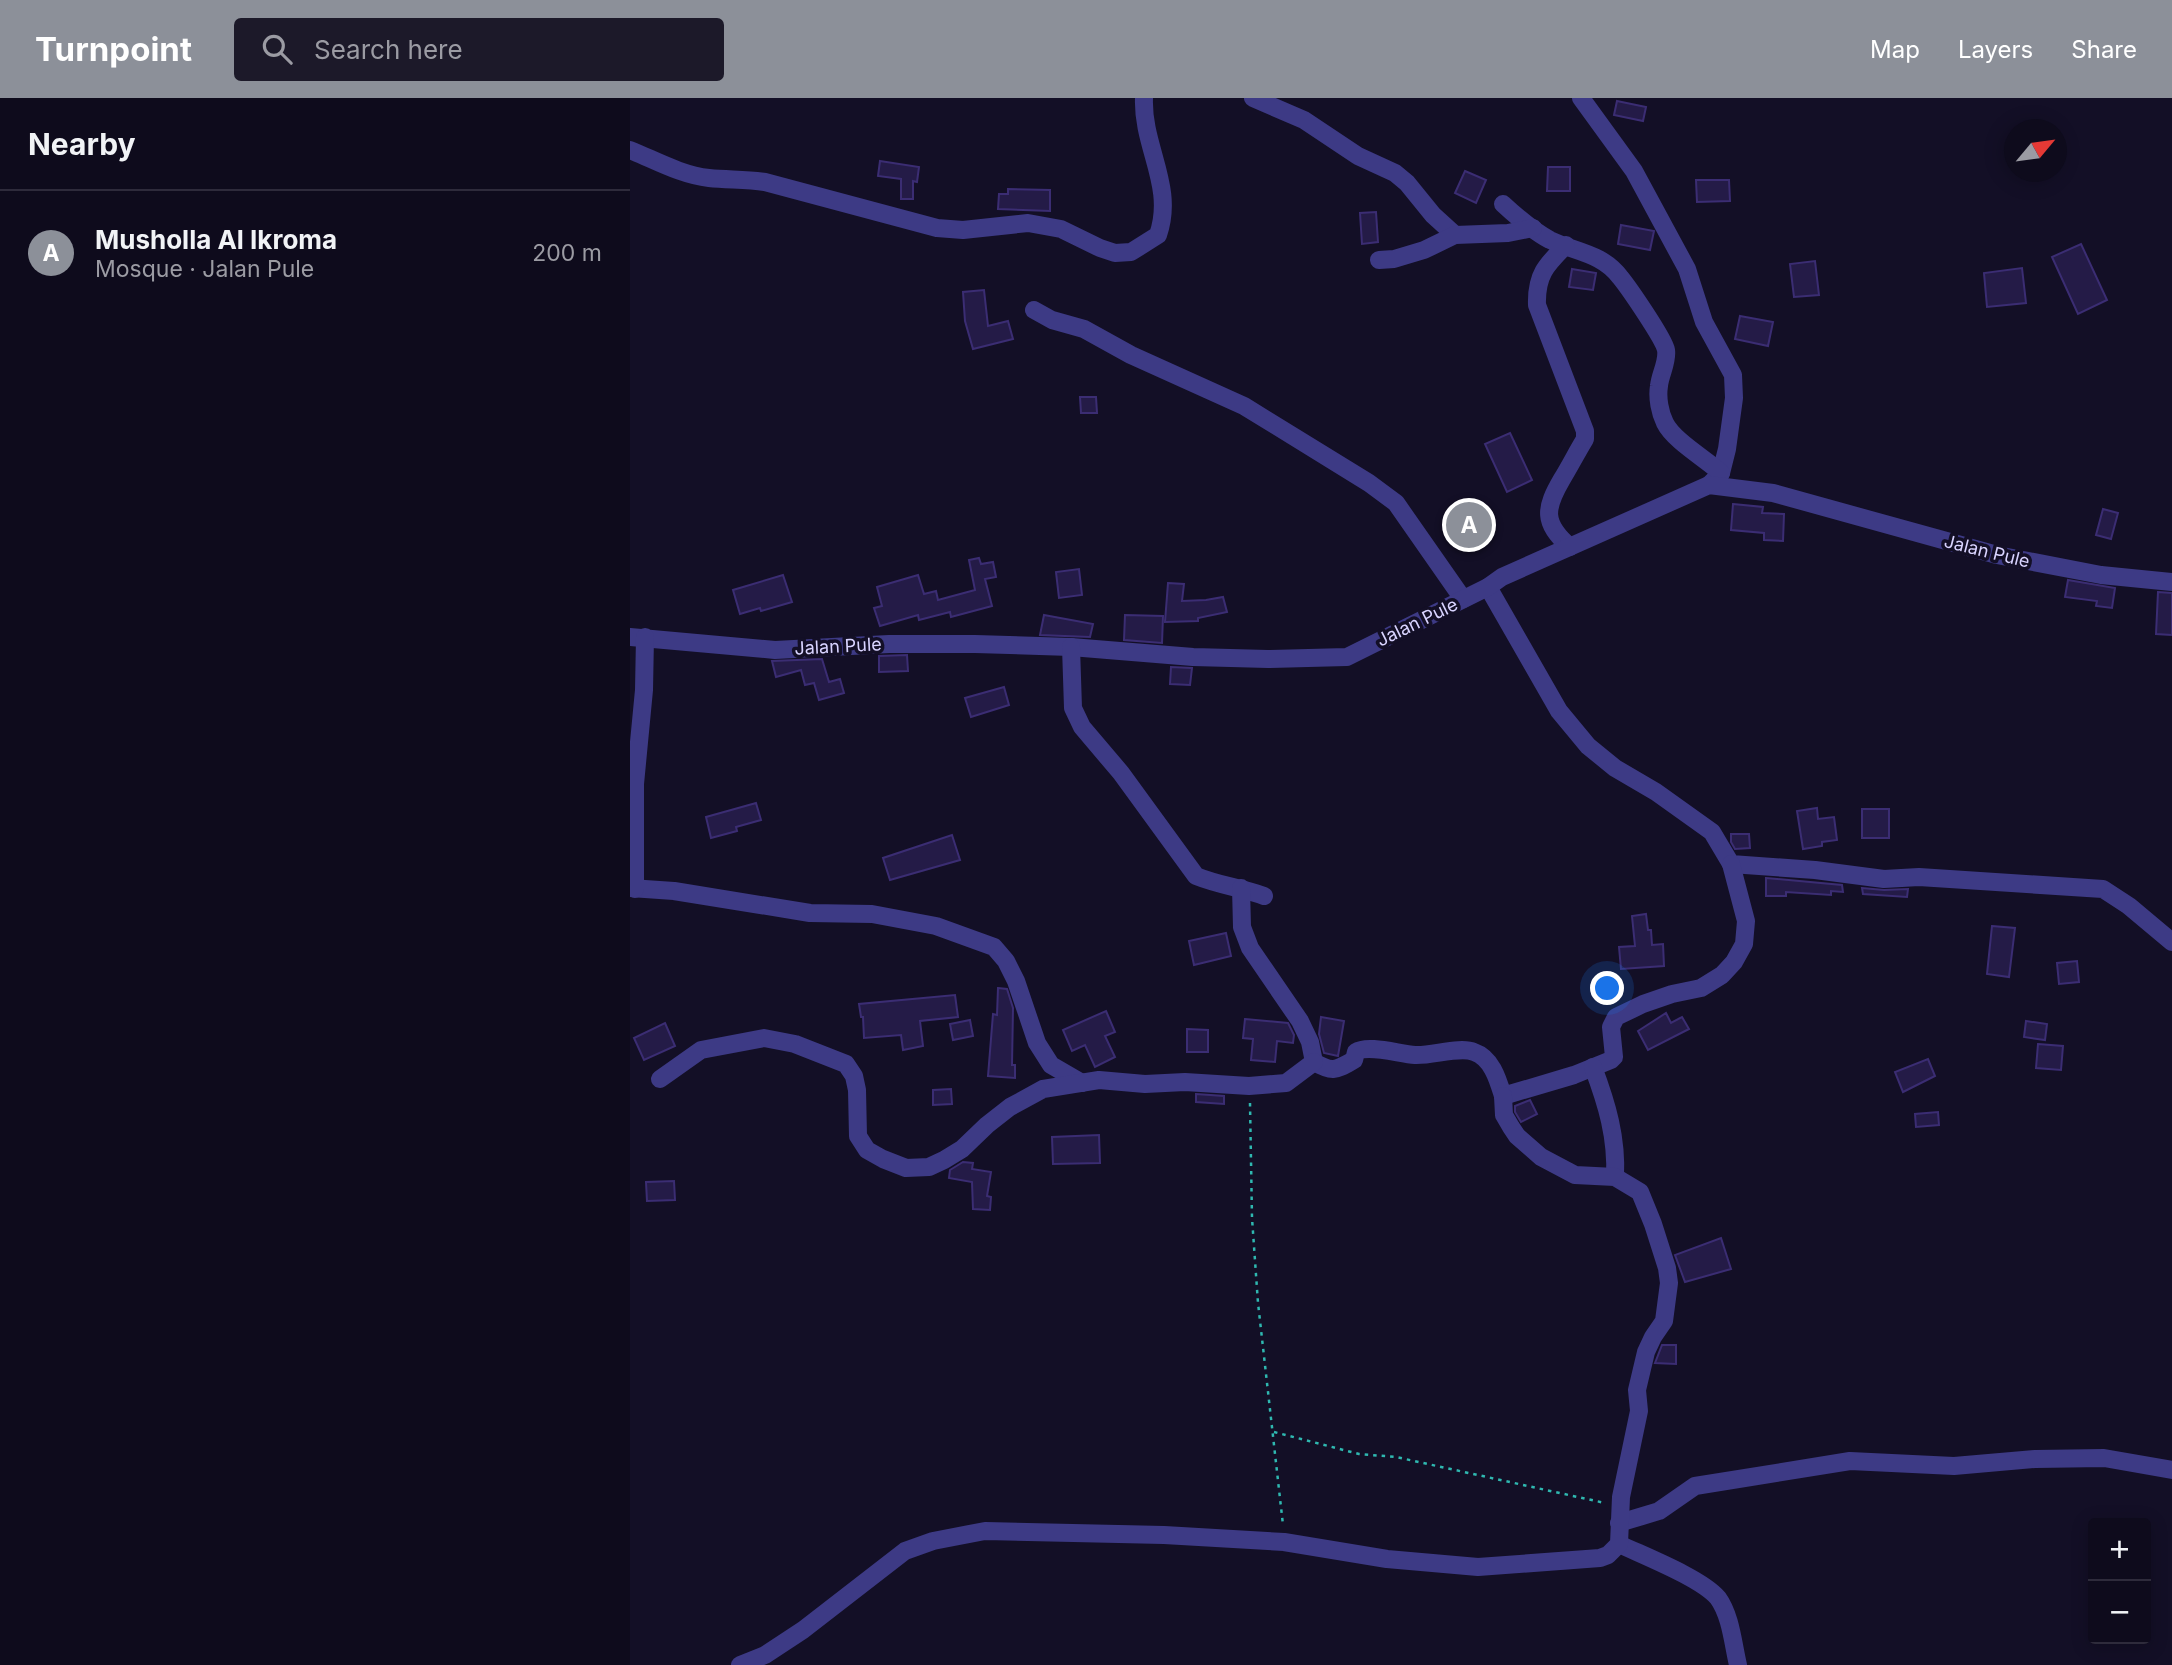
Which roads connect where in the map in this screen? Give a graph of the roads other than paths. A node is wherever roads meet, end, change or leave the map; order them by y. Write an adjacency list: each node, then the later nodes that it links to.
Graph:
1 (1144, 98): 4 (street)
2 (1253, 98): 7 (street)
3 (1581, 98): 11 (street)
4 (630, 150)
5 (1503, 204): 6 (street)
6 (1533, 228): 7 (street); 8 (street)
7 (1455, 235): 9 (street)
8 (1566, 245): 11 (street); 12 (street)
9 (1378, 260)
10 (1034, 310): 15 (street)
11 (1715, 479): 12 (street, Jalan Pule); 13 (street, Jalan Pule)
12 (1570, 547): 14 (street, Jalan Pule)
13 (2172, 582)
14 (1488, 587): 15 (street, Jalan Pule); 18 (street)
15 (1463, 599): 17 (street, Jalan Pule)
16 (637, 637): 17 (street, Jalan Pule); 19 (street)
17 (1071, 647): 20 (street)
18 (1731, 864): 22 (street); 24 (street)
19 (632, 888): 26 (street)
20 (1241, 888): 21 (street); 23 (street)
21 (1264, 896)
22 (2172, 942)
23 (1314, 1062): 26 (street); 27 (street)
24 (1593, 1068): 27 (street); 28 (street)
25 (660, 1079): 26 (street)
26 (1082, 1083)
27 (1503, 1096): 28 (street)
28 (1615, 1177): 30 (street)
29 (2172, 1470): 30 (street)
30 (1621, 1516): 31 (street)
31 (1619, 1544): 32 (street); 34 (street)
32 (766, 1660): 33 (street)
33 (740, 1665)
34 (1738, 1665)

